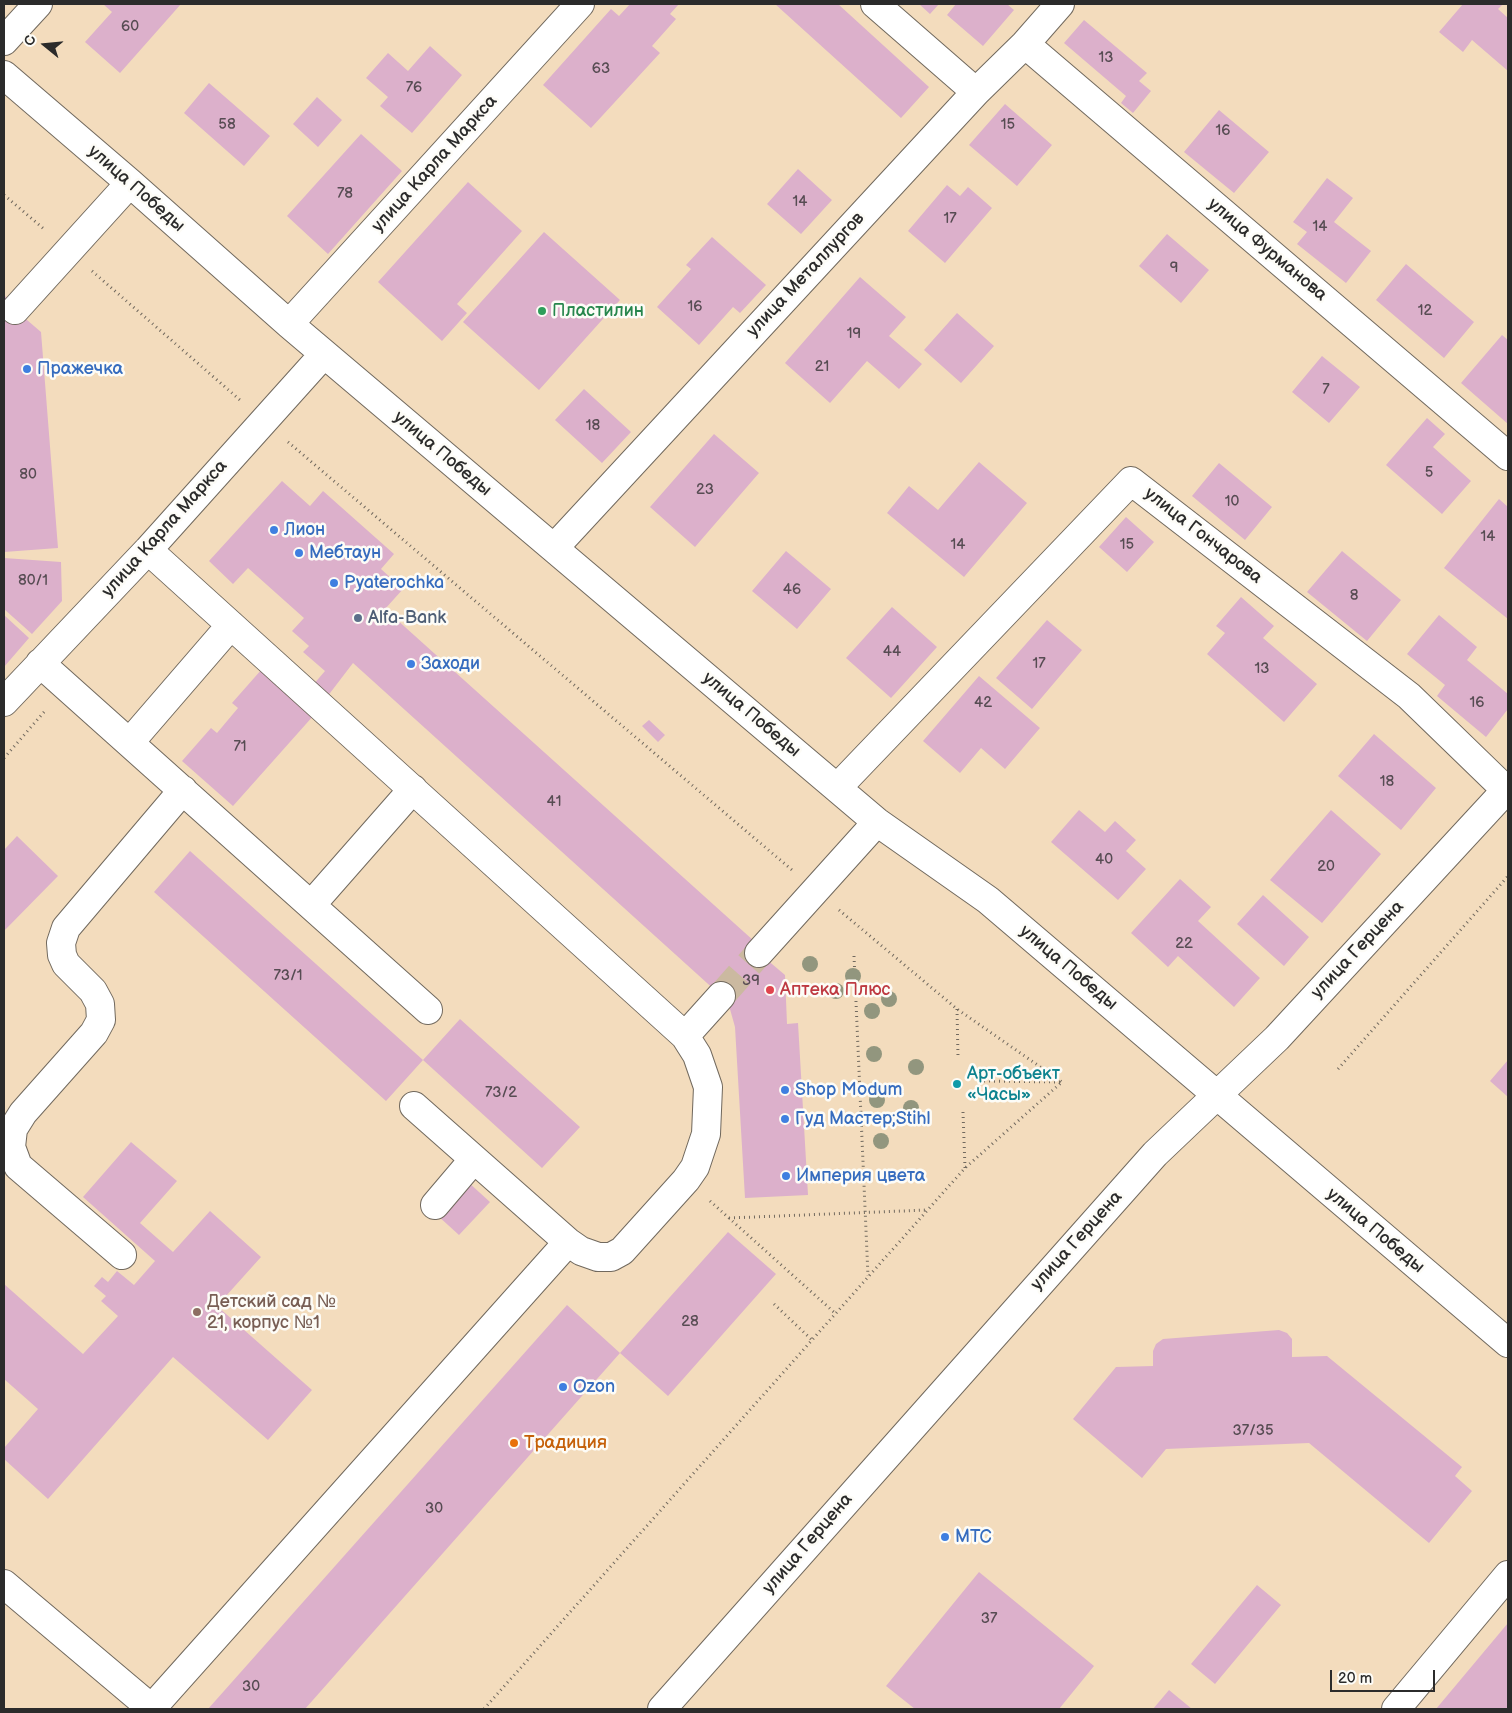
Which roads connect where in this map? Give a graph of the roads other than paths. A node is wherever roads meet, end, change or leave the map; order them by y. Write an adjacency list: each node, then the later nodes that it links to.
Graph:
1 (38, 4): 5 (street)
2 (580, 4): 11 (street, улица Карла Маркса)
3 (874, 4): 8 (street)
4 (1060, 4): 6 (street, улица Металлургов)
5 (4, 41)
6 (1025, 44): 8 (street, улица Металлургов); 13 (street, улица Фурманова)
7 (4, 75): 9 (street, улица Победы)
8 (976, 92): 14 (street, улица Металлургов)
9 (130, 183): 10 (street); 11 (street, улица Победы)
10 (15, 310)
11 (289, 324): 12 (street, улица Победы)
12 (324, 354): 14 (street, улица Победы); 15 (street, улица Карла Маркса)
13 (1508, 456)
14 (554, 548): 20 (street, улица Победы)
15 (148, 550): 16 (street); 17 (street, улица Карла Маркса)
16 (231, 625): 19 (street); 21 (street)
17 (40, 662): 18 (street, улица Карла Маркса); 19 (street)
18 (4, 702)
19 (130, 742): 23 (street)
20 (837, 788): 22 (street, улица Гончарова); 24 (street, улица Победы)
21 (412, 789): 25 (street); 29 (street)
22 (1507, 789): 30 (street, улица Герцена)
23 (183, 790): 25 (street); 35 (street)
24 (877, 822): 26 (street); 30 (street, улица Победы)
25 (312, 904): 28 (street)
26 (759, 953)
27 (721, 996): 29 (street)
28 (428, 1010)
29 (684, 1036): 34 (street)
30 (1216, 1095): 36 (street, улица Победы); 40 (street, улица Герцена)
31 (414, 1106): 32 (street)
32 (474, 1159): 33 (street); 34 (street)
33 (435, 1205)
34 (568, 1242): 39 (street)
35 (122, 1255)
36 (1508, 1343)
37 (1508, 1575): 41 (street)
38 (4, 1584): 39 (street)
39 (151, 1709)
40 (662, 1709)
41 (1396, 1709)

